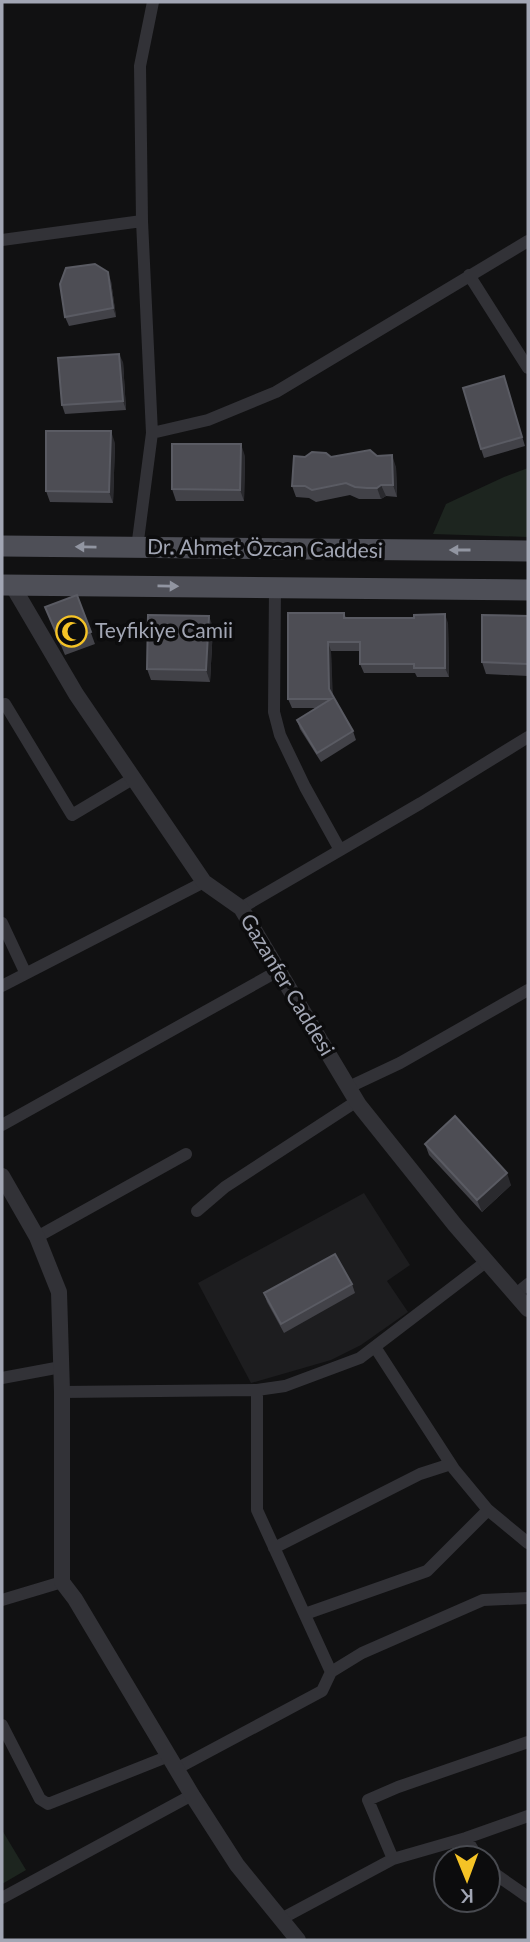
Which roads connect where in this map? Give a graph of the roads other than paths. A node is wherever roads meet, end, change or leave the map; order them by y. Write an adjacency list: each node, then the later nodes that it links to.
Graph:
1 (153, 2): 2 (street)
2 (142, 221): 3 (street); 7 (street)
3 (2, 240)
4 (528, 241): 5 (street)
5 (469, 275): 6 (street); 7 (street)
6 (528, 368)
7 (152, 433): 9 (street)
8 (2, 546): 9 (main road, Dr. Ahmet Özcan Caddesi, one-way to 8)
9 (136, 548): 10 (main road, Dr. Ahmet Özcan Caddesi, one-way to 9)
10 (528, 551)
11 (7, 585): 12 (main road, Dr. Ahmet Özcan Caddesi, one-way to 12); 16 (street, Gazanfer Caddesi)
12 (275, 587): 13 (main road, Dr. Ahmet Özcan Caddesi); 17 (street)
13 (528, 590)
14 (2, 706): 16 (street)
15 (528, 737): 17 (street)
16 (134, 778): 18 (street, Gazanfer Caddesi)
17 (340, 850): 19 (street)
18 (204, 882): 19 (street, Gazanfer Caddesi); 22 (street)
19 (241, 908): 21 (street, Gazanfer Caddesi)
20 (2, 923): 22 (street)
21 (278, 971): 25 (street, Gazanfer Caddesi); 26 (street)
22 (24, 972): 23 (street)
23 (2, 986)
24 (528, 990): 25 (street)
25 (353, 1094): 29 (street); 31 (street, Gazanfer Caddesi)
26 (2, 1125)
27 (186, 1154): 30 (street)
28 (2, 1176): 30 (street)
29 (197, 1211)
30 (37, 1237): 35 (street)
31 (487, 1261): 32 (street, Gazanfer Caddesi); 34 (street)
32 (522, 1289): 33 (street, Gazanfer Caddesi)
33 (528, 1309)
34 (375, 1347): 37 (street); 39 (street)
35 (61, 1367): 36 (street); 38 (street)
36 (2, 1378)
37 (257, 1390): 38 (street); 42 (street)
38 (62, 1392): 43 (street)
39 (451, 1464): 40 (street); 42 (street)
40 (488, 1510): 41 (street); 46 (street)
41 (528, 1543)
42 (274, 1548): 46 (street)
43 (62, 1581): 45 (street); 50 (street)
44 (528, 1598): 47 (street)
45 (2, 1600)
46 (305, 1614): 47 (street)
47 (331, 1672): 50 (street)
48 (2, 1725): 50 (street)
49 (528, 1742): 55 (street)
50 (172, 1763): 51 (street)
51 (192, 1796): 58 (street); 59 (street)
52 (528, 1816): 53 (street)
53 (467, 1838): 54 (street); 55 (street)
54 (470, 1844)
55 (393, 1859): 59 (street)
56 (502, 1879): 57 (street)
57 (528, 1897)
58 (2, 1898)
59 (281, 1919): 60 (street)
60 (298, 1940)

